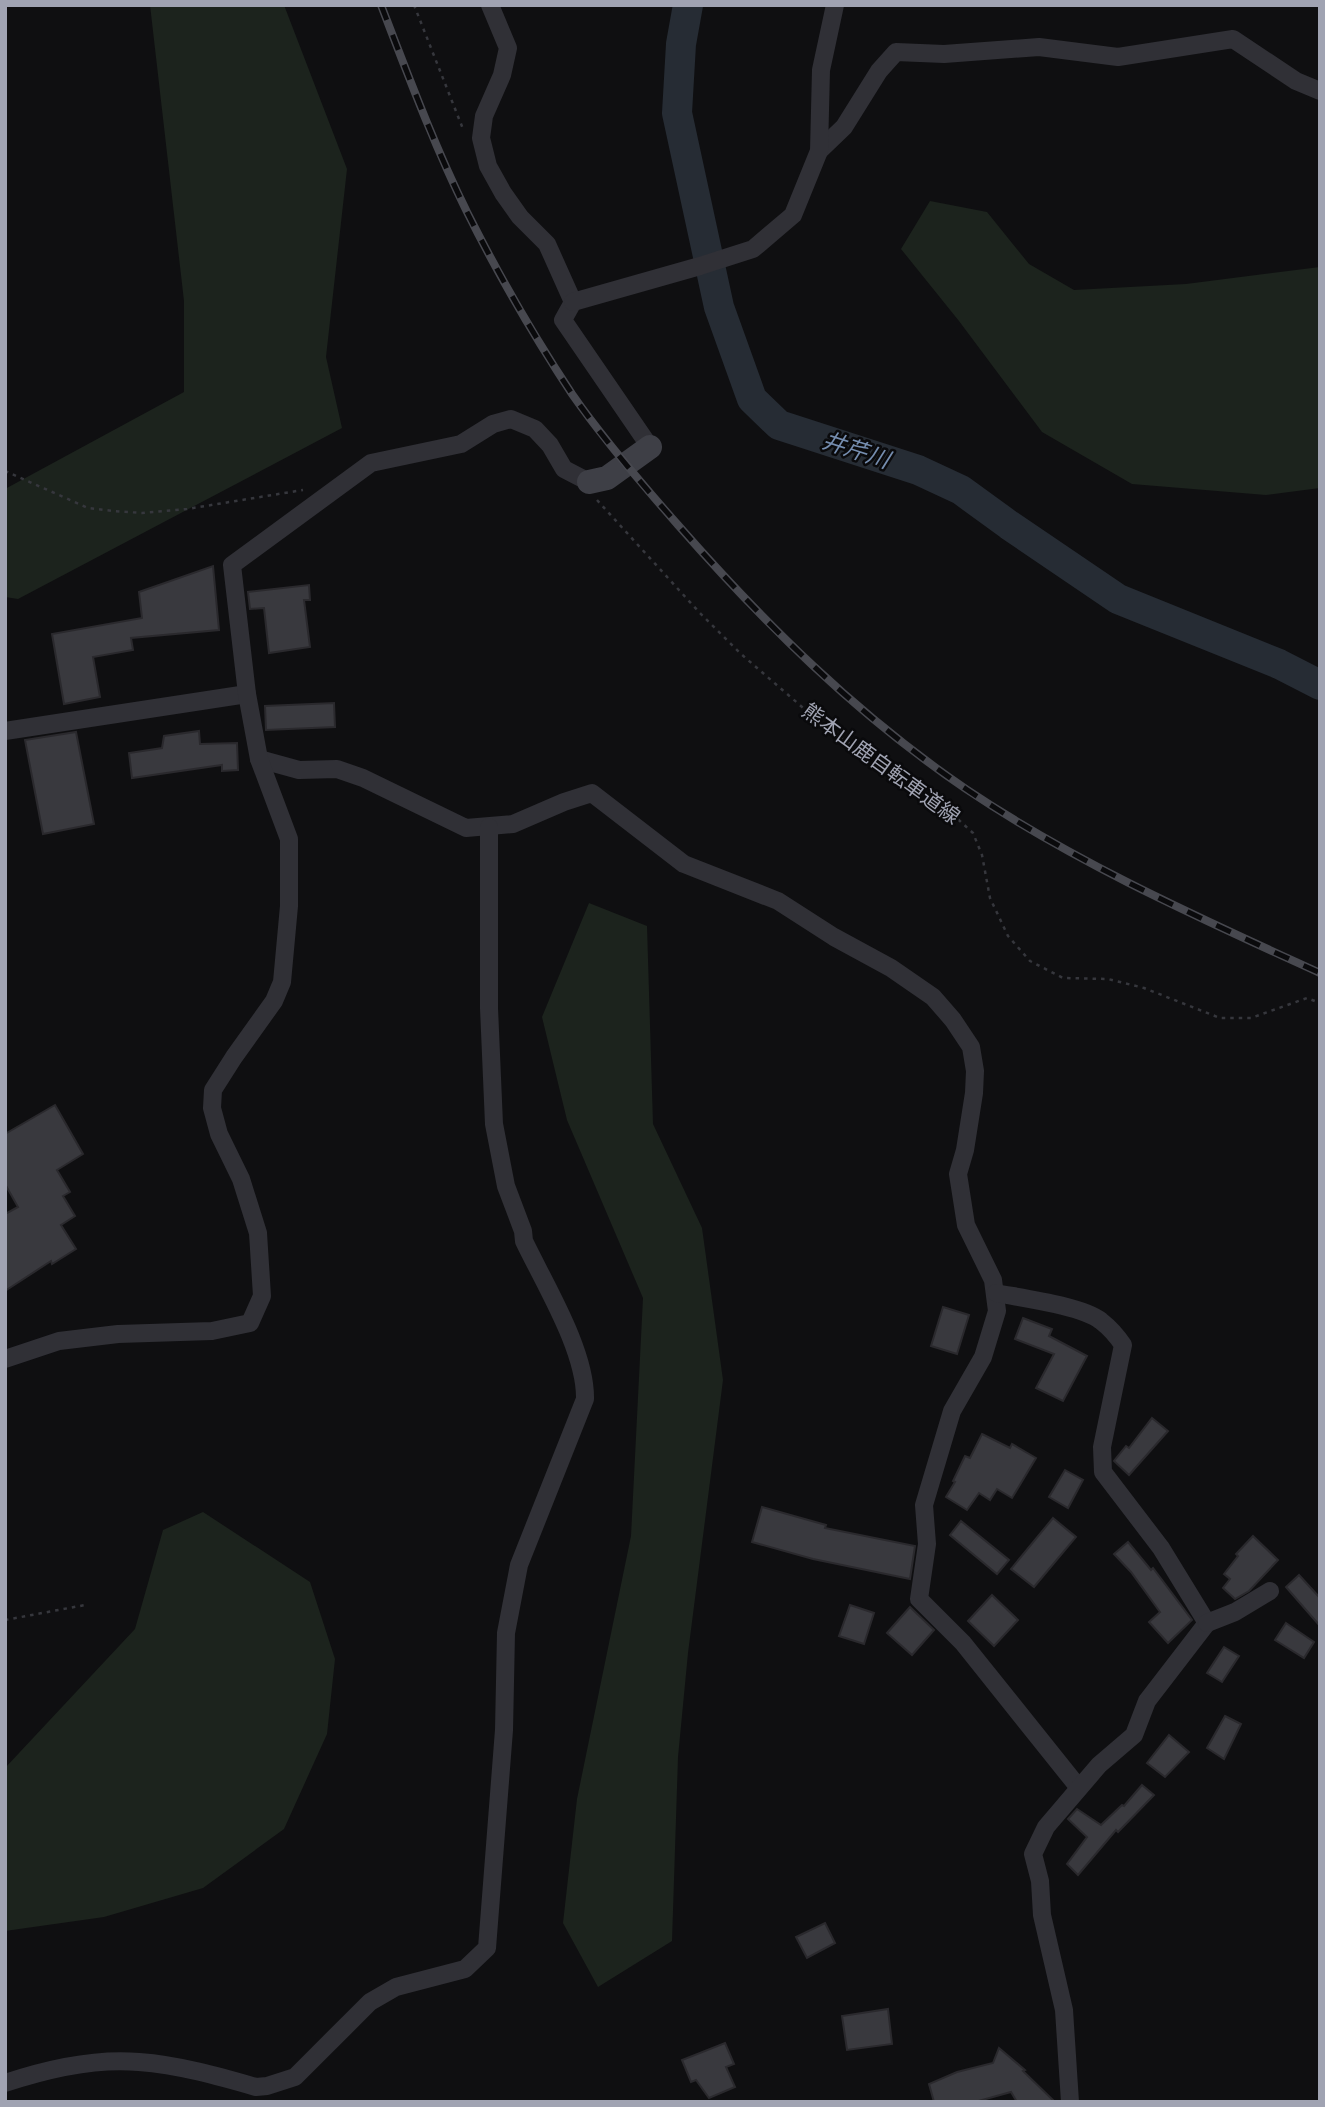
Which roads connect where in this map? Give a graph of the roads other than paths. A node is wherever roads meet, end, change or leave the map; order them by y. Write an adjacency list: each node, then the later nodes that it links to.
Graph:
1 (490, 5): 5 (street)
2 (835, 5): 4 (street)
3 (1320, 91): 4 (street)
4 (819, 151): 5 (street)
5 (573, 302): 6 (street)
6 (650, 447): 7 (main road)
7 (589, 482): 8 (street)
8 (247, 694): 9 (street); 10 (street)
9 (5, 731)
10 (259, 759): 11 (street); 13 (street)
11 (489, 827): 12 (street); 17 (street)
12 (996, 1293): 15 (street); 16 (street)
13 (5, 1359)
14 (1270, 1591): 15 (street)
15 (1207, 1623): 16 (street)
16 (1079, 1788): 18 (street)
17 (5, 2083)
18 (1070, 2102)

